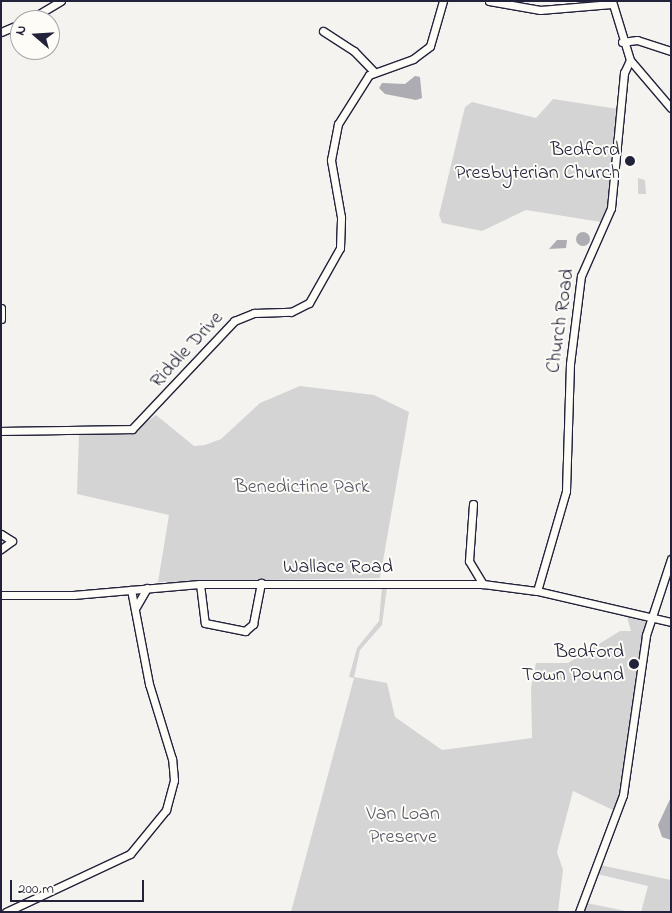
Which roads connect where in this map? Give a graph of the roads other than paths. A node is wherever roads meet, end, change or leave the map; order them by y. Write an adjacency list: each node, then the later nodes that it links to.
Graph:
1 (61, 1): 7 (street)
2 (443, 1): 12 (street)
3 (489, 1): 6 (street)
4 (596, 1): 6 (street)
5 (612, 3): 6 (street); 9 (street)
6 (587, 8)
7 (46, 10)
8 (323, 31): 12 (street)
9 (622, 42): 10 (street); 11 (street)
10 (671, 51)
11 (630, 60): 13 (street); 26 (street, Church Road)
12 (373, 71): 16 (street, Riddle Drive)
13 (671, 108)
14 (1, 308): 15 (street)
15 (1, 319)
16 (1, 431)
17 (473, 504): 23 (street)
18 (1, 534): 19 (street)
19 (1, 549)
20 (671, 559): 29 (street)
21 (261, 583): 22 (street, Wallace Road); 22 (street); 23 (street, Wallace Road)
22 (200, 584): 24 (street, Wallace Road)
23 (483, 584): 26 (street, Wallace Road)
24 (147, 588): 25 (street, Wallace Road); 28 (street)
25 (131, 590): 27 (street, Wallace Road); 28 (street)
26 (537, 591): 29 (street, Wallace Road)
27 (1, 595)
28 (136, 607): 31 (street)
29 (652, 618): 30 (street, Wallace Road); 32 (street)
30 (671, 622)
31 (6, 912)
32 (579, 912)

